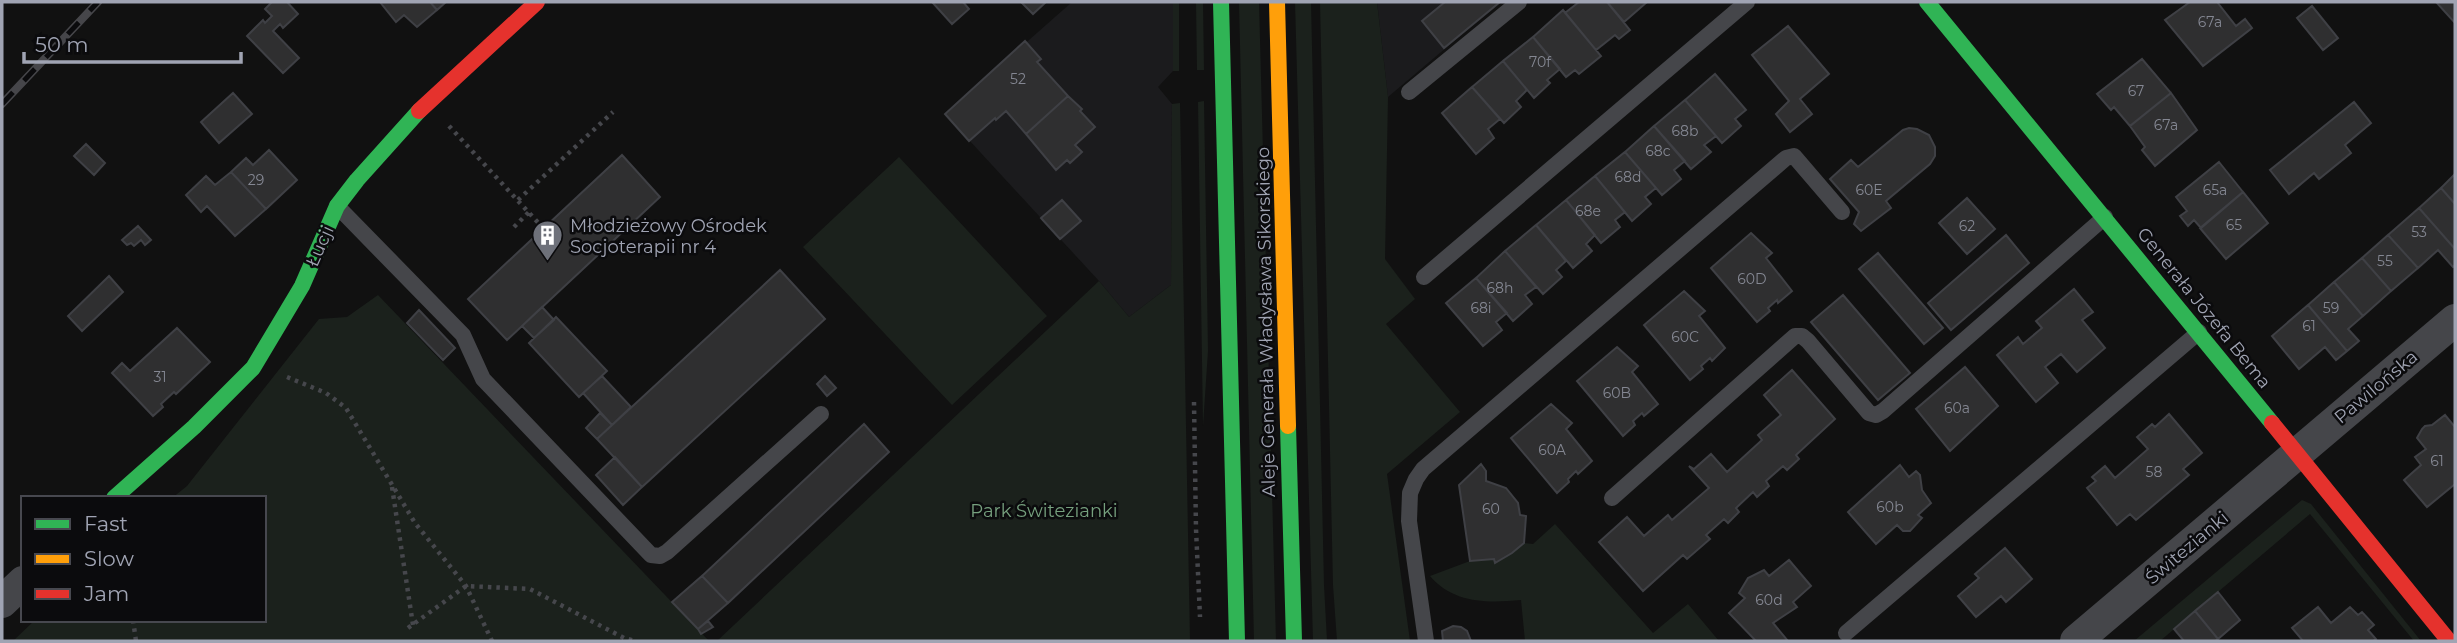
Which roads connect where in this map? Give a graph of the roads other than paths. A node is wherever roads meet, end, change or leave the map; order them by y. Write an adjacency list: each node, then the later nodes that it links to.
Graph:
1 (537, 2): 8 (street, Łucji)
2 (1221, 2): 21 (street, Aleje Generała Władysława Sikorskiego)
3 (1277, 2): 22 (street, Aleje Generała Władysława Sikorskiego)
4 (1519, 2): 7 (lane)
5 (1747, 2): 11 (lane)
6 (1936, 5): 10 (street, Generała Józefa Bema)
7 (1409, 92)
8 (337, 206): 14 (lane); 16 (street, Łucji)
9 (1842, 212): 23 (lane)
10 (2105, 217): 13 (street, Generała Józefa Bema); 17 (lane)
11 (1424, 277)
12 (2455, 320): 15 (street, Pawilońska)
13 (2199, 332): 15 (street, Generała Józefa Bema); 20 (lane)
14 (821, 414)
15 (2298, 454): 24 (street, Świtezianki); 25 (street, Generała Józefa Bema)
16 (116, 496)
17 (1612, 498)
18 (21, 584): 19 (street)
19 (2, 602)
20 (1846, 633)
21 (1237, 641)
22 (1294, 641)
23 (1426, 641)
24 (2076, 641)
25 (2449, 641)

